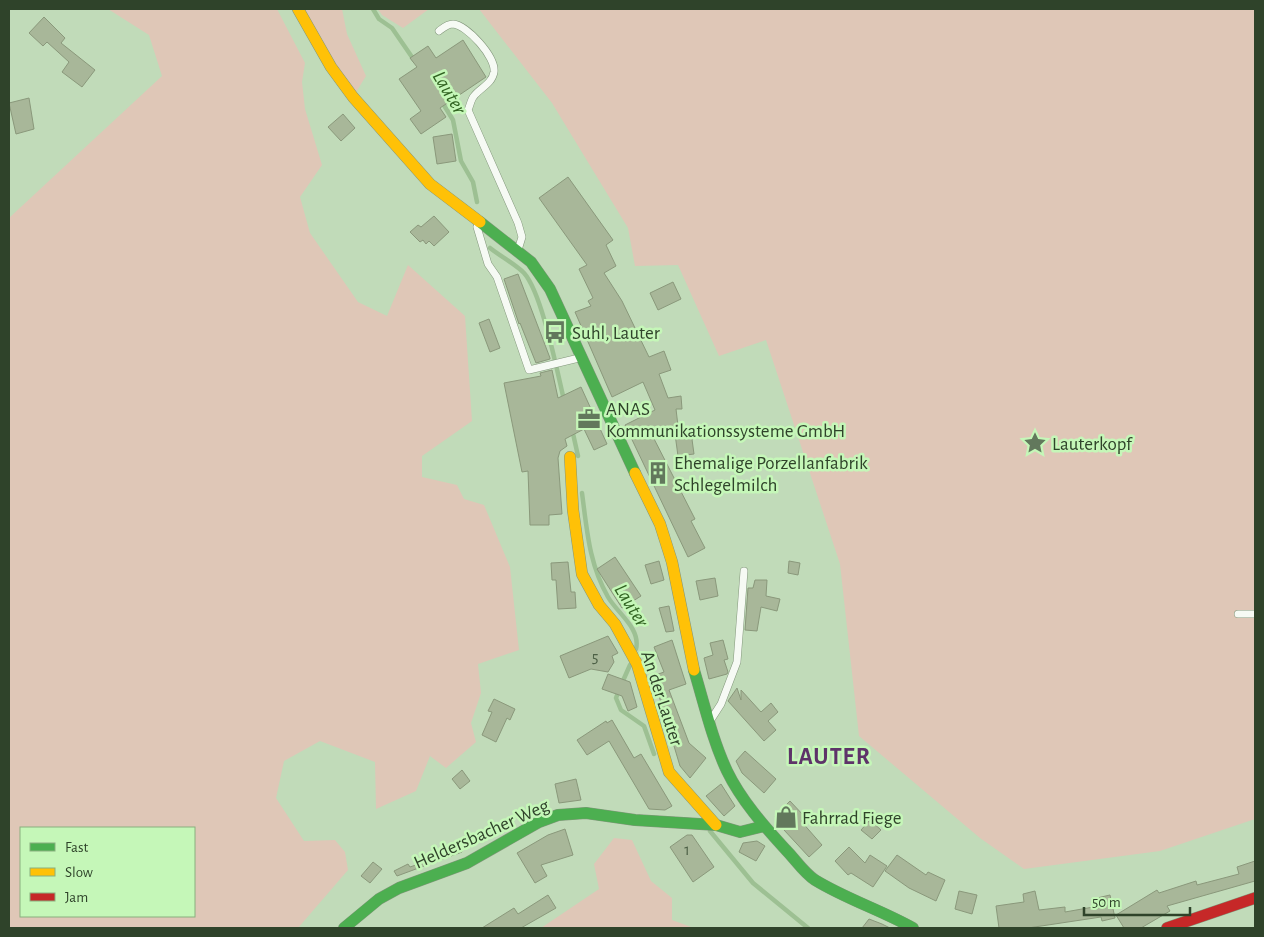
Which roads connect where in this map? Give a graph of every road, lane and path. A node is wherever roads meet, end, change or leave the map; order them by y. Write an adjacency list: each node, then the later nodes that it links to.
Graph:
1 (298, 9): 3 (street)
2 (439, 31): 4 (lane)
3 (475, 219): 4 (street); 5 (lane)
4 (517, 251): 5 (street)
5 (581, 357): 10 (street)
6 (570, 457): 11 (street, An der Lauter)
7 (744, 571): 10 (lane)
8 (1238, 614): 9 (lane)
9 (1255, 614)
10 (710, 724): 12 (street)
11 (716, 825): 12 (street, Heldersbacher Weg); 14 (street, Heldersbacher Weg)
12 (764, 826): 15 (street)
13 (1255, 898): 16 (street)
14 (344, 928)
15 (913, 928)
16 (1167, 928)

